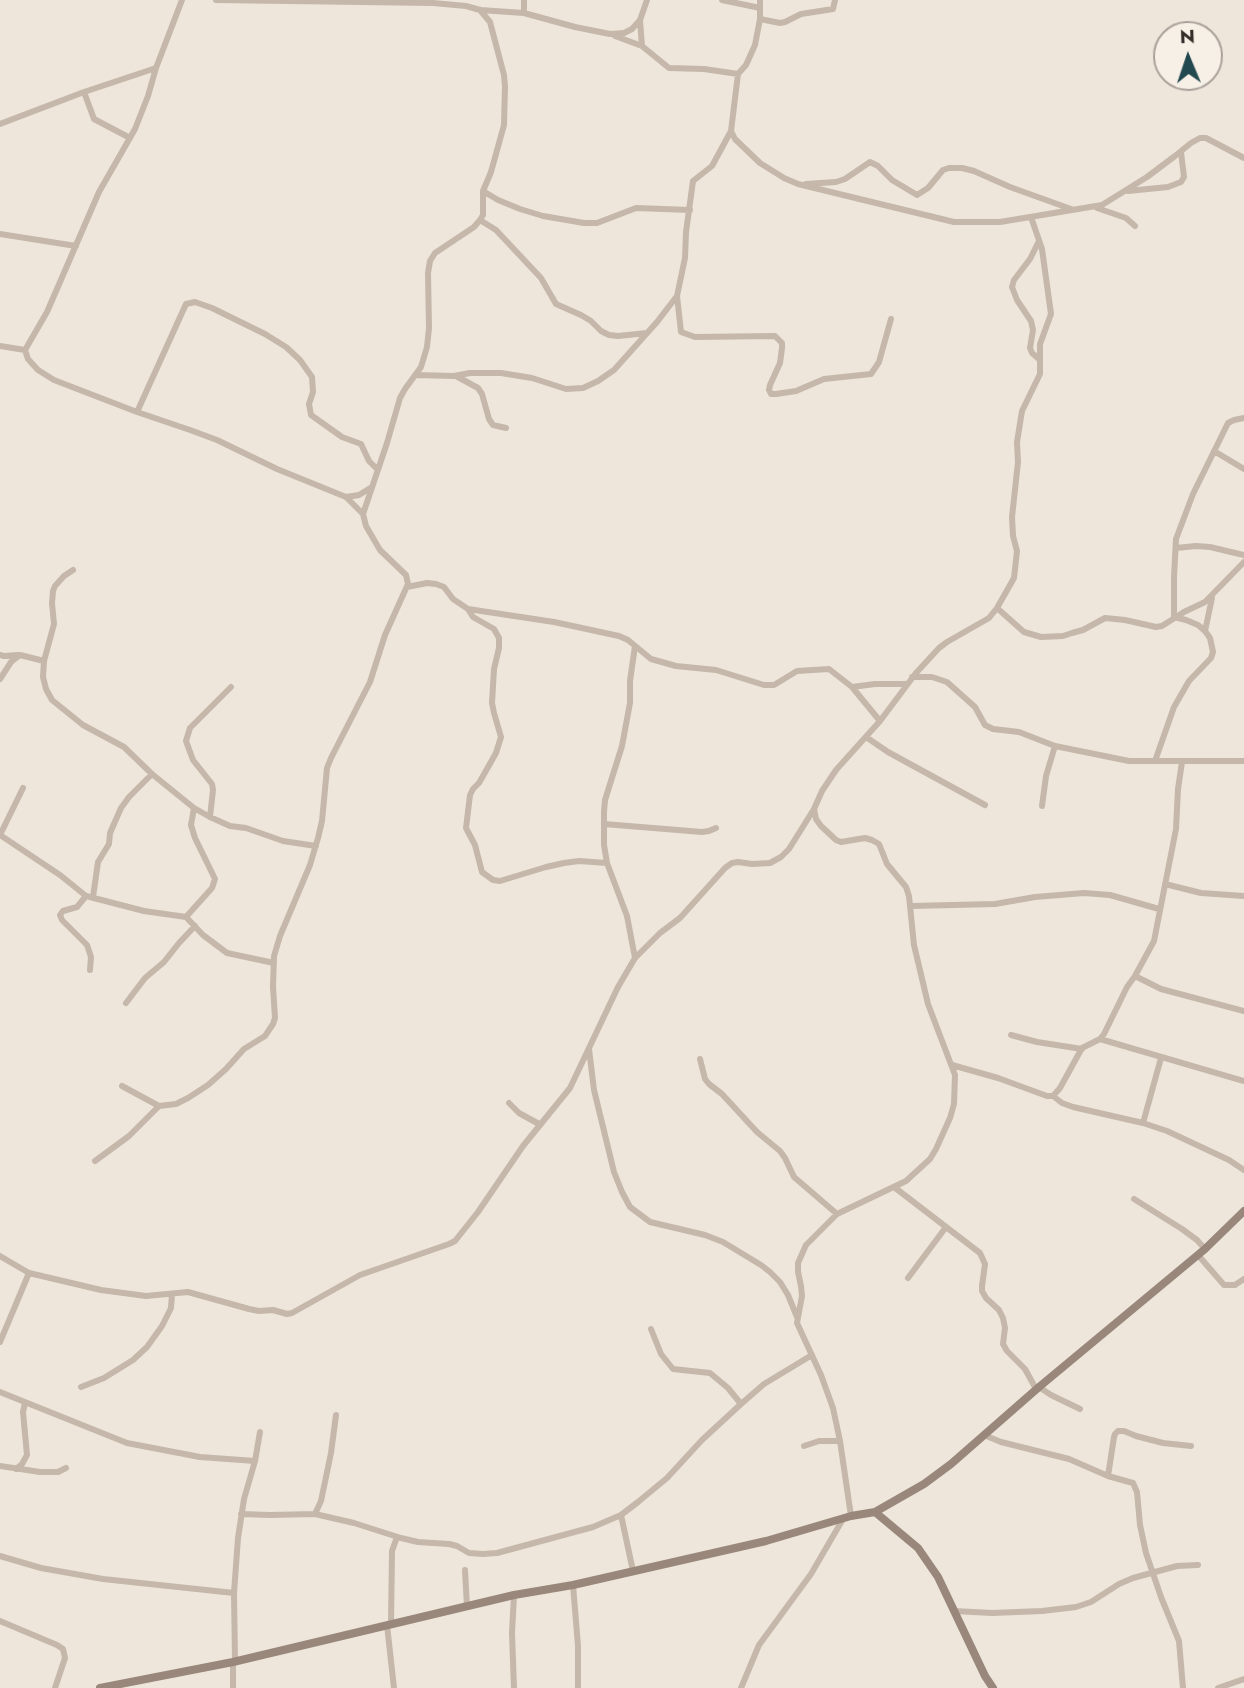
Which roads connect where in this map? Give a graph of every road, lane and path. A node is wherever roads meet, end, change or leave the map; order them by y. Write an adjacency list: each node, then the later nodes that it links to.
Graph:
1 (181, 0): 19 (street)
2 (216, 0): 8 (street)
3 (524, 0): 13 (street)
4 (647, 0): 15 (street)
5 (722, 0): 10 (street)
6 (760, 0): 10 (street)
7 (835, 0): 14 (street)
8 (277, 1): 9 (street)
9 (412, 1): 11 (street)
10 (760, 8): 14 (street)
11 (480, 10): 12 (street); 16 (street)
12 (494, 11): 13 (street); 16 (street)
13 (524, 13): 17 (street)
14 (760, 19): 20 (street)
15 (640, 20): 17 (street); 18 (street)
16 (490, 22): 28 (street)
17 (610, 34): 18 (street)
18 (642, 46): 20 (street)
19 (156, 68): 21 (street); 24 (street)
20 (738, 74): 23 (street)
21 (84, 92): 22 (street); 24 (street)
22 (0, 124)
23 (730, 131): 27 (street); 32 (street)
24 (130, 138): 38 (street)
25 (1181, 152): 26 (street); 29 (street); 29 (street)
26 (1244, 159)
27 (798, 184): 31 (street); 33 (street)
28 (483, 191): 32 (street); 34 (street)
29 (1123, 192): 30 (street)
30 (1096, 207): 31 (street); 35 (street)
31 (1072, 209): 33 (street)
32 (690, 210): 39 (street)
33 (1031, 217): 37 (street)
34 (480, 220): 41 (street); 45 (street)
35 (1135, 226)
36 (0, 234): 38 (street)
37 (1040, 241): 44 (street); 44 (street)
38 (76, 246): 43 (street)
39 (677, 296): 40 (street); 41 (street)
40 (891, 319)
41 (647, 333): 46 (street)
42 (0, 346): 43 (street)
43 (25, 350): 47 (street)
44 (1040, 360): 62 (street)
45 (416, 375): 46 (street); 52 (street)
46 (454, 376): 49 (street)
47 (137, 412): 52 (street); 54 (street)
48 (1244, 418): 50 (street)
49 (506, 428)
50 (1214, 451): 51 (street); 56 (street)
51 (1244, 468)
52 (378, 470): 53 (street)
53 (372, 487): 54 (street); 55 (street)
54 (346, 497): 55 (street)
55 (363, 514): 60 (street)
56 (1176, 548): 57 (street); 64 (street)
57 (1244, 555)
58 (1244, 562): 61 (street)
59 (73, 570): 69 (street)
60 (407, 587): 63 (street); 91 (street)
61 (1213, 596): 64 (street); 65 (street)
62 (998, 608): 64 (street); 70 (street)
63 (468, 609): 66 (street); 92 (street)
64 (1174, 617): 65 (street)
65 (1205, 631): 78 (street)
66 (635, 646): 74 (street); 88 (street)
67 (0, 654): 68 (street)
68 (20, 655): 69 (street); 71 (street)
69 (44, 661): 81 (street)
70 (912, 677): 72 (street); 77 (street)
71 (0, 679)
72 (907, 684): 74 (street); 75 (street)
73 (230, 687): 87 (street)
74 (852, 687): 75 (street)
75 (880, 721): 76 (street)
76 (866, 737): 83 (street); 86 (street)
77 (1055, 746): 78 (street); 84 (street)
78 (1155, 761): 80 (street)
79 (1244, 761): 80 (street)
80 (1182, 762): 93 (street)
81 (152, 774): 85 (street); 95 (street)
82 (23, 788): 90 (street)
83 (985, 805)
84 (1042, 806)
85 (194, 808): 87 (street); 98 (street)
86 (814, 809): 96 (street); 100 (street)
87 (210, 817): 91 (street)
88 (604, 824): 89 (street); 92 (street)
89 (716, 828)
90 (0, 835): 95 (street)
91 (316, 846): 101 (street)
92 (607, 863): 100 (street)
93 (1165, 884): 94 (street); 97 (street)
94 (1244, 896)
95 (89, 897): 98 (street); 102 (street)
96 (911, 906): 97 (street); 112 (street)
97 (1159, 909): 103 (street)
98 (186, 917): 99 (street)
99 (195, 926): 101 (street); 104 (street)
100 (635, 958): 108 (street)
101 (274, 963): 117 (street)
102 (90, 970)
103 (1136, 976): 105 (street); 107 (street)
104 (126, 1003)
105 (1244, 1011)
106 (1012, 1035): 109 (street)
107 (1100, 1039): 109 (street); 110 (street)
108 (589, 1047): 119 (street); 133 (street)
109 (1082, 1049): 115 (street)
110 (1161, 1058): 113 (street); 118 (street)
111 (700, 1059): 125 (street)
112 (952, 1065): 115 (street); 122 (street)
113 (1244, 1081)
114 (122, 1086): 117 (street)
115 (1053, 1096): 118 (street)
116 (509, 1103): 119 (street)
117 (159, 1106): 120 (street)
118 (1143, 1123): 121 (street)
119 (539, 1124): 132 (street)
120 (95, 1161)
121 (1244, 1170)
122 (894, 1187): 125 (street); 126 (street)
123 (1134, 1199): 127 (street)
124 (1244, 1210): 127 (street)
125 (836, 1214): 133 (street)
126 (946, 1227): 130 (street); 139 (street)
127 (1201, 1252): 131 (street); 139 (street)
128 (0, 1255): 129 (street)
129 (29, 1273): 132 (street); 134 (street)
130 (908, 1278)
131 (1244, 1279)
132 (172, 1294): 138 (street)
133 (797, 1317): 137 (street)
134 (3, 1327): 136 (street)
135 (651, 1329): 142 (street)
136 (0, 1342)
137 (812, 1355): 142 (street); 147 (street)
138 (82, 1387)
139 (1037, 1388): 143 (street); 146 (street)
140 (0, 1392): 141 (street)
141 (25, 1403): 150 (street); 153 (street)
142 (741, 1404): 158 (street)
143 (1080, 1409)
144 (336, 1415): 157 (street)
145 (260, 1432): 150 (street)
146 (984, 1435): 154 (street); 155 (street)
147 (840, 1441): 148 (street); 159 (street)
148 (804, 1446)
149 (1191, 1446): 154 (street)
150 (255, 1461): 156 (street)
151 (0, 1466): 153 (street)
152 (66, 1468): 153 (street)
153 (16, 1469)
154 (1108, 1476): 165 (street)
155 (875, 1512): 159 (street); 170 (street)
156 (242, 1514): 157 (street); 167 (street)
157 (315, 1514): 160 (street)
158 (621, 1516): 160 (street); 164 (street)
159 (847, 1517): 164 (street); 181 (street)
160 (397, 1537): 172 (street)
161 (0, 1556): 167 (street)
162 (1198, 1565): 165 (street)
163 (465, 1570): 169 (street)
164 (633, 1571): 166 (street)
165 (1153, 1572): 170 (street); 183 (street)
166 (573, 1585): 168 (street); 180 (street)
167 (234, 1593): 173 (street)
168 (514, 1595): 169 (street); 179 (street)
169 (467, 1607): 172 (street)
170 (954, 1611): 182 (street)
171 (0, 1621): 175 (street)
172 (389, 1625): 173 (street); 178 (street)
173 (234, 1661): 176 (street); 177 (street)
174 (1244, 1679): 184 (street)
175 (55, 1688)
176 (100, 1688)
177 (233, 1688)
178 (394, 1688)
179 (514, 1688)
180 (578, 1688)
181 (741, 1688)
182 (993, 1688)
183 (1183, 1688)
184 (1218, 1688)

